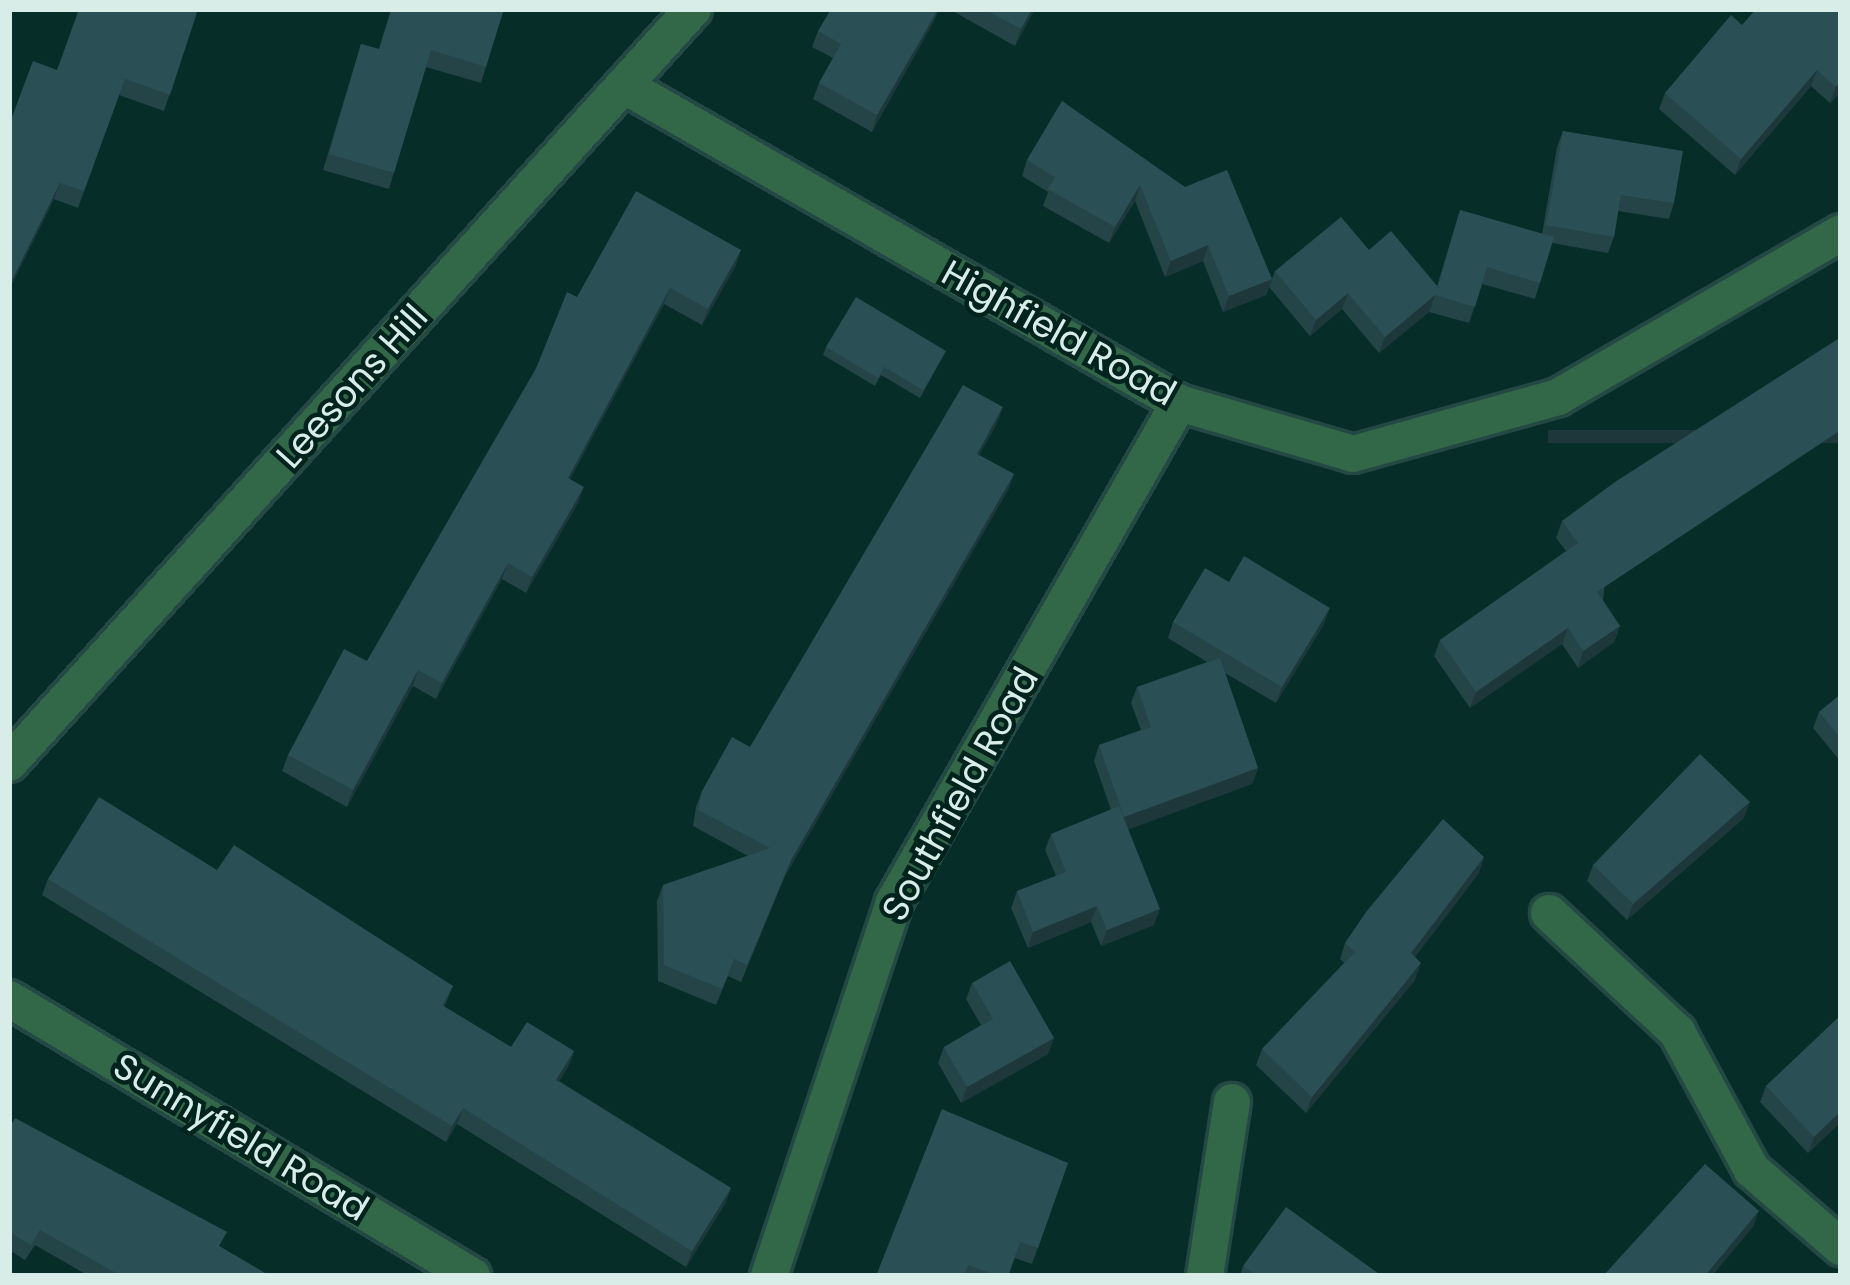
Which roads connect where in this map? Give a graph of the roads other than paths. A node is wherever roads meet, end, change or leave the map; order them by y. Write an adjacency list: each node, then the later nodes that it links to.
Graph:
1 (693, 9): 2 (street, Leesons Hill)
2 (626, 86): 4 (street, Highfield Road); 5 (street, Leesons Hill)
3 (1841, 233): 4 (street, Highfield Road)
4 (1179, 403): 11 (street, Southfield Road)
5 (9, 763)
6 (1549, 913): 9 (street)
7 (9, 999): 10 (street, Sunnyfield Road)
8 (1232, 1102): 12 (street)
9 (1841, 1247)
10 (472, 1276)
11 (769, 1276)
12 (1205, 1276)

